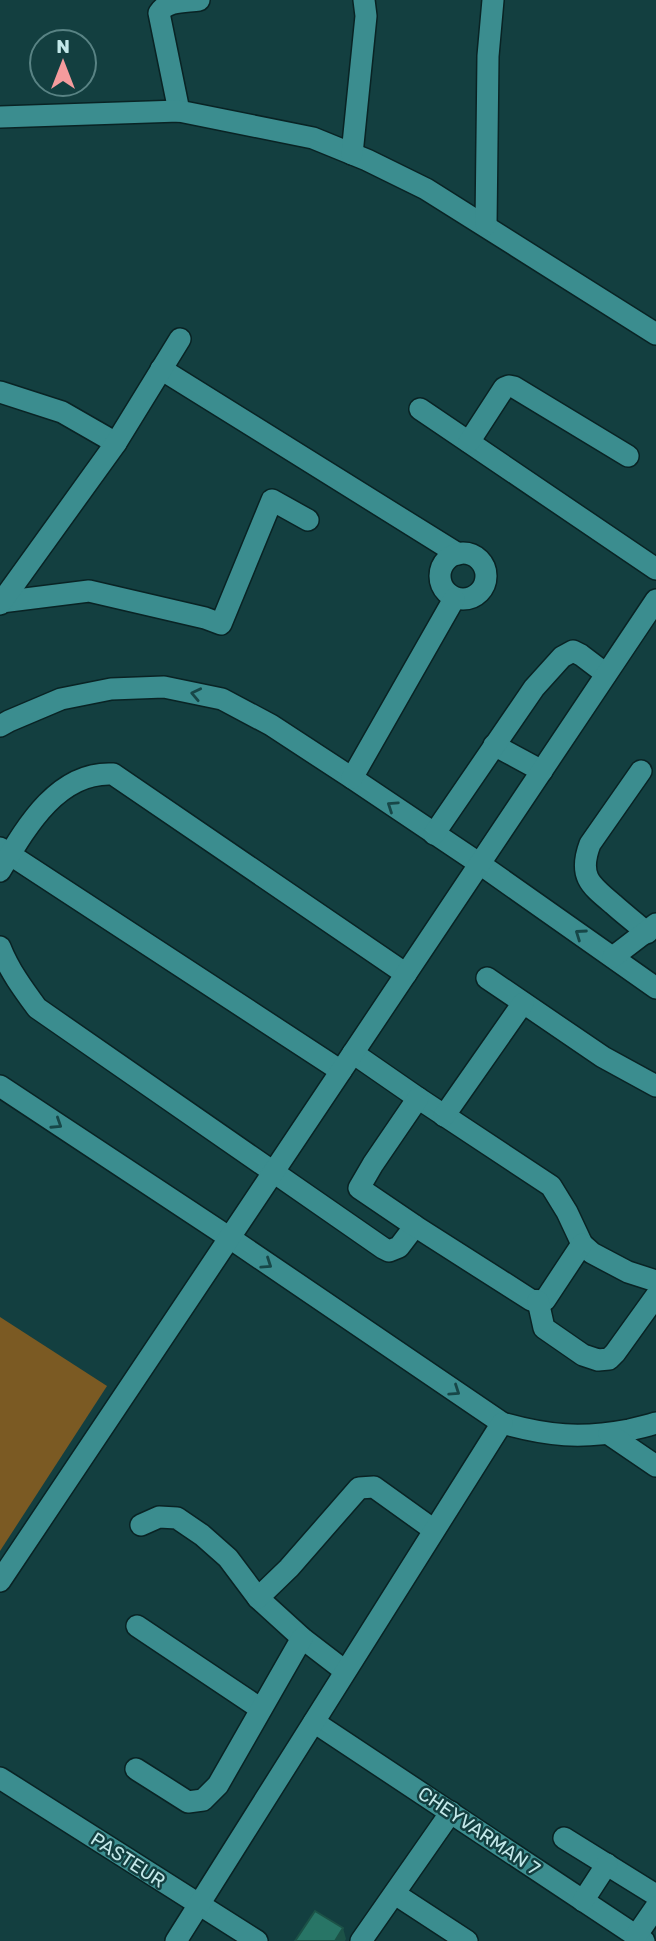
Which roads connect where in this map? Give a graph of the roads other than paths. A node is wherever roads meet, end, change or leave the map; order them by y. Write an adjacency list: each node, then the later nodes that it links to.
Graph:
1 (199, 0): 4 (street)
2 (364, 0): 6 (street)
3 (493, 0): 7 (street)
4 (179, 111): 5 (street); 6 (street)
5 (0, 117)
6 (352, 154): 7 (street)
7 (486, 225): 8 (street)
8 (656, 334)
9 (180, 339): 10 (street)
10 (161, 369): 14 (street); 17 (street)
11 (0, 392): 14 (street)
12 (420, 408): 13 (street)
13 (469, 442): 15 (street); 18 (street)
14 (116, 443): 21 (street)
15 (628, 456)
16 (308, 520): 21 (street)
17 (458, 554): 19 (street); 19 (street)
18 (656, 569)
19 (454, 599): 27 (street)
20 (656, 600): 22 (street)
21 (1, 603)
22 (606, 674): 24 (street); 25 (street)
23 (0, 726): 27 (street, one-way to 23)
24 (494, 745): 25 (street); 28 (street)
25 (542, 771): 30 (street)
26 (641, 771): 31 (street)
27 (352, 778): 28 (street, one-way to 27)
28 (434, 834): 30 (street)
29 (3, 858): 34 (street); 39 (street)
30 (480, 864): 33 (street, one-way to 30); 34 (street)
31 (652, 928): 33 (street)
32 (0, 947): 44 (street)
33 (613, 957): 36 (street)
34 (406, 974): 38 (street)
35 (487, 978): 37 (street)
36 (656, 988)
37 (523, 1003): 40 (street); 43 (street)
38 (354, 1053): 39 (street); 42 (street)
39 (341, 1071): 44 (street)
40 (656, 1086)
41 (1, 1090): 48 (street, one-way to 48)
42 (418, 1098): 43 (street); 45 (street)
43 (444, 1116): 49 (street)
44 (274, 1171): 46 (street); 48 (street)
45 (359, 1188): 46 (street); 47 (street)
46 (340, 1218): 47 (street)
47 (415, 1226): 52 (street)
48 (230, 1238): 53 (street, one-way to 53); 59 (street)
49 (582, 1244): 50 (street); 52 (street)
50 (656, 1281)
51 (656, 1296): 52 (street)
52 (538, 1301)
53 (502, 1423): 55 (street); 58 (street)
54 (656, 1423): 55 (street)
55 (609, 1434): 56 (street)
56 (656, 1466)
57 (141, 1525): 60 (street)
58 (434, 1530): 60 (street); 63 (street)
59 (0, 1581)
60 (258, 1598): 62 (street)
61 (137, 1626): 64 (street)
62 (302, 1638): 63 (street); 64 (street)
63 (345, 1671): 65 (street)
64 (261, 1709): 66 (street)
65 (314, 1721): 68 (street, CHEYVARMAN 7); 74 (street)
66 (136, 1769)
67 (0, 1778): 74 (street, PASTEUR)
68 (451, 1812): 71 (street); 73 (street, CHEYVARMAN 7)
69 (564, 1838): 70 (street)
70 (607, 1864): 72 (street); 73 (street)
71 (395, 1894): 79 (street); 80 (street)
72 (656, 1895)
73 (583, 1901): 76 (street, CHEYVARMAN 7)
74 (199, 1905): 77 (street); 78 (street, PASTEUR)
75 (656, 1907): 76 (street)
76 (640, 1938)
77 (176, 1941)
78 (257, 1941)
79 (361, 1941)
80 (467, 1941)

